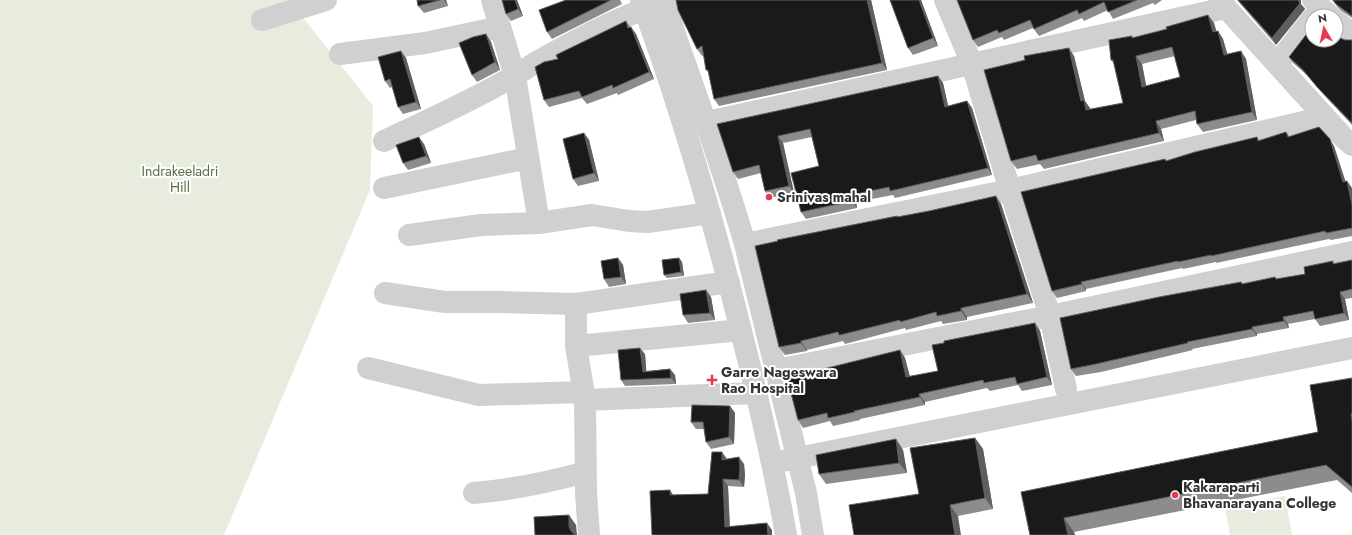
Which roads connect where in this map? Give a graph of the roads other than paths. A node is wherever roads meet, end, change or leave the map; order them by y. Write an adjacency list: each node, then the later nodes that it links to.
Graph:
1 (326, 0): 7 (street)
2 (492, 0): 8 (street)
3 (945, 0): 13 (street)
4 (667, 1): 5 (street); 17 (street)
5 (643, 4): 15 (street); 23 (street)
6 (1223, 4): 13 (street); 14 (street)
7 (262, 20)
8 (500, 27): 12 (street); 15 (street)
9 (1344, 28): 11 (street)
10 (1304, 32): 14 (street)
11 (1352, 34)
12 (340, 54)
13 (972, 64): 17 (street); 22 (street)
14 (1277, 64): 16 (street)
15 (515, 76): 18 (street); 20 (street)
16 (1325, 117): 19 (street); 22 (street)
17 (707, 122): 26 (street)
18 (384, 141)
19 (1352, 145)
20 (528, 158): 21 (street); 24 (street)
21 (384, 188)
22 (1010, 190): 26 (street); 31 (street)
23 (710, 213): 24 (street); 28 (street)
24 (539, 223): 25 (street)
25 (409, 235)
26 (745, 244): 36 (street)
27 (1352, 252): 31 (street)
28 (729, 282): 30 (street); 32 (street)
29 (385, 293): 30 (street)
30 (576, 304): 33 (street)
31 (1050, 316): 36 (street); 37 (street)
32 (740, 330): 33 (street); 38 (street)
33 (576, 346): 39 (street)
34 (1352, 348): 40 (street)
35 (368, 368): 39 (street)
36 (776, 370): 40 (street)
37 (1066, 389)
38 (755, 393): 39 (street); 41 (street)
39 (584, 396): 42 (street)
40 (797, 458): 41 (street); 46 (street)
41 (772, 463): 45 (street)
42 (586, 472): 43 (street); 44 (street)
43 (474, 493)
44 (589, 535)
45 (786, 535)
46 (812, 535)

